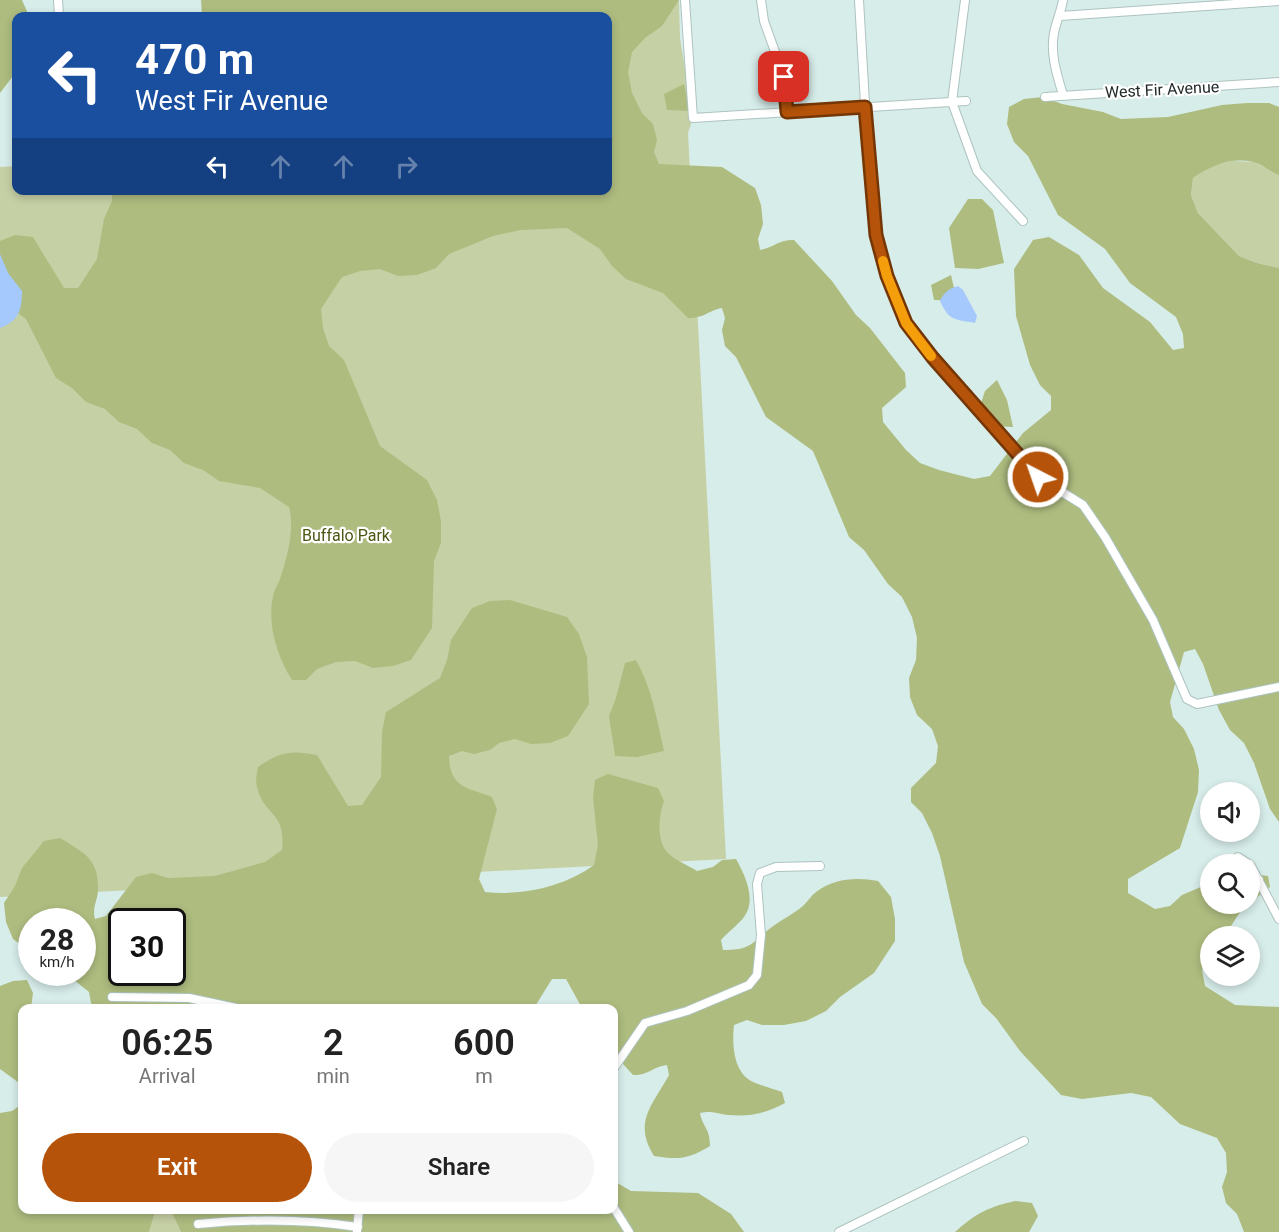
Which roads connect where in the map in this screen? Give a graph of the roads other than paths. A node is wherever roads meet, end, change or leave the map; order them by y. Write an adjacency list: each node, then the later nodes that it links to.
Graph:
1 (685, 0): 14 (street)
2 (761, 0): 14 (street)
3 (859, 0): 13 (street)
4 (965, 0): 12 (street)
5 (1062, 0): 7 (street)
6 (1279, 1): 7 (street)
7 (1060, 16): 9 (street)
8 (1279, 82): 9 (street, West Fir Avenue)
9 (1063, 95): 10 (street, West Fir Avenue)
10 (1045, 97)
11 (966, 101): 12 (street)
12 (952, 102): 13 (street); 15 (street)
13 (865, 107): 14 (street); 16 (street)
14 (787, 112)
15 (1023, 221)
16 (1279, 687)
17 (820, 866): 22 (street)
18 (1260, 882): 19 (street)
19 (1279, 919)
20 (112, 997): 21 (street)
21 (217, 1004)
22 (618, 1062)
23 (1024, 1141): 29 (street)
24 (359, 1214): 27 (street)
25 (618, 1214): 28 (street)
26 (198, 1224): 27 (street)
27 (357, 1230)
28 (629, 1232)
29 (839, 1232)

